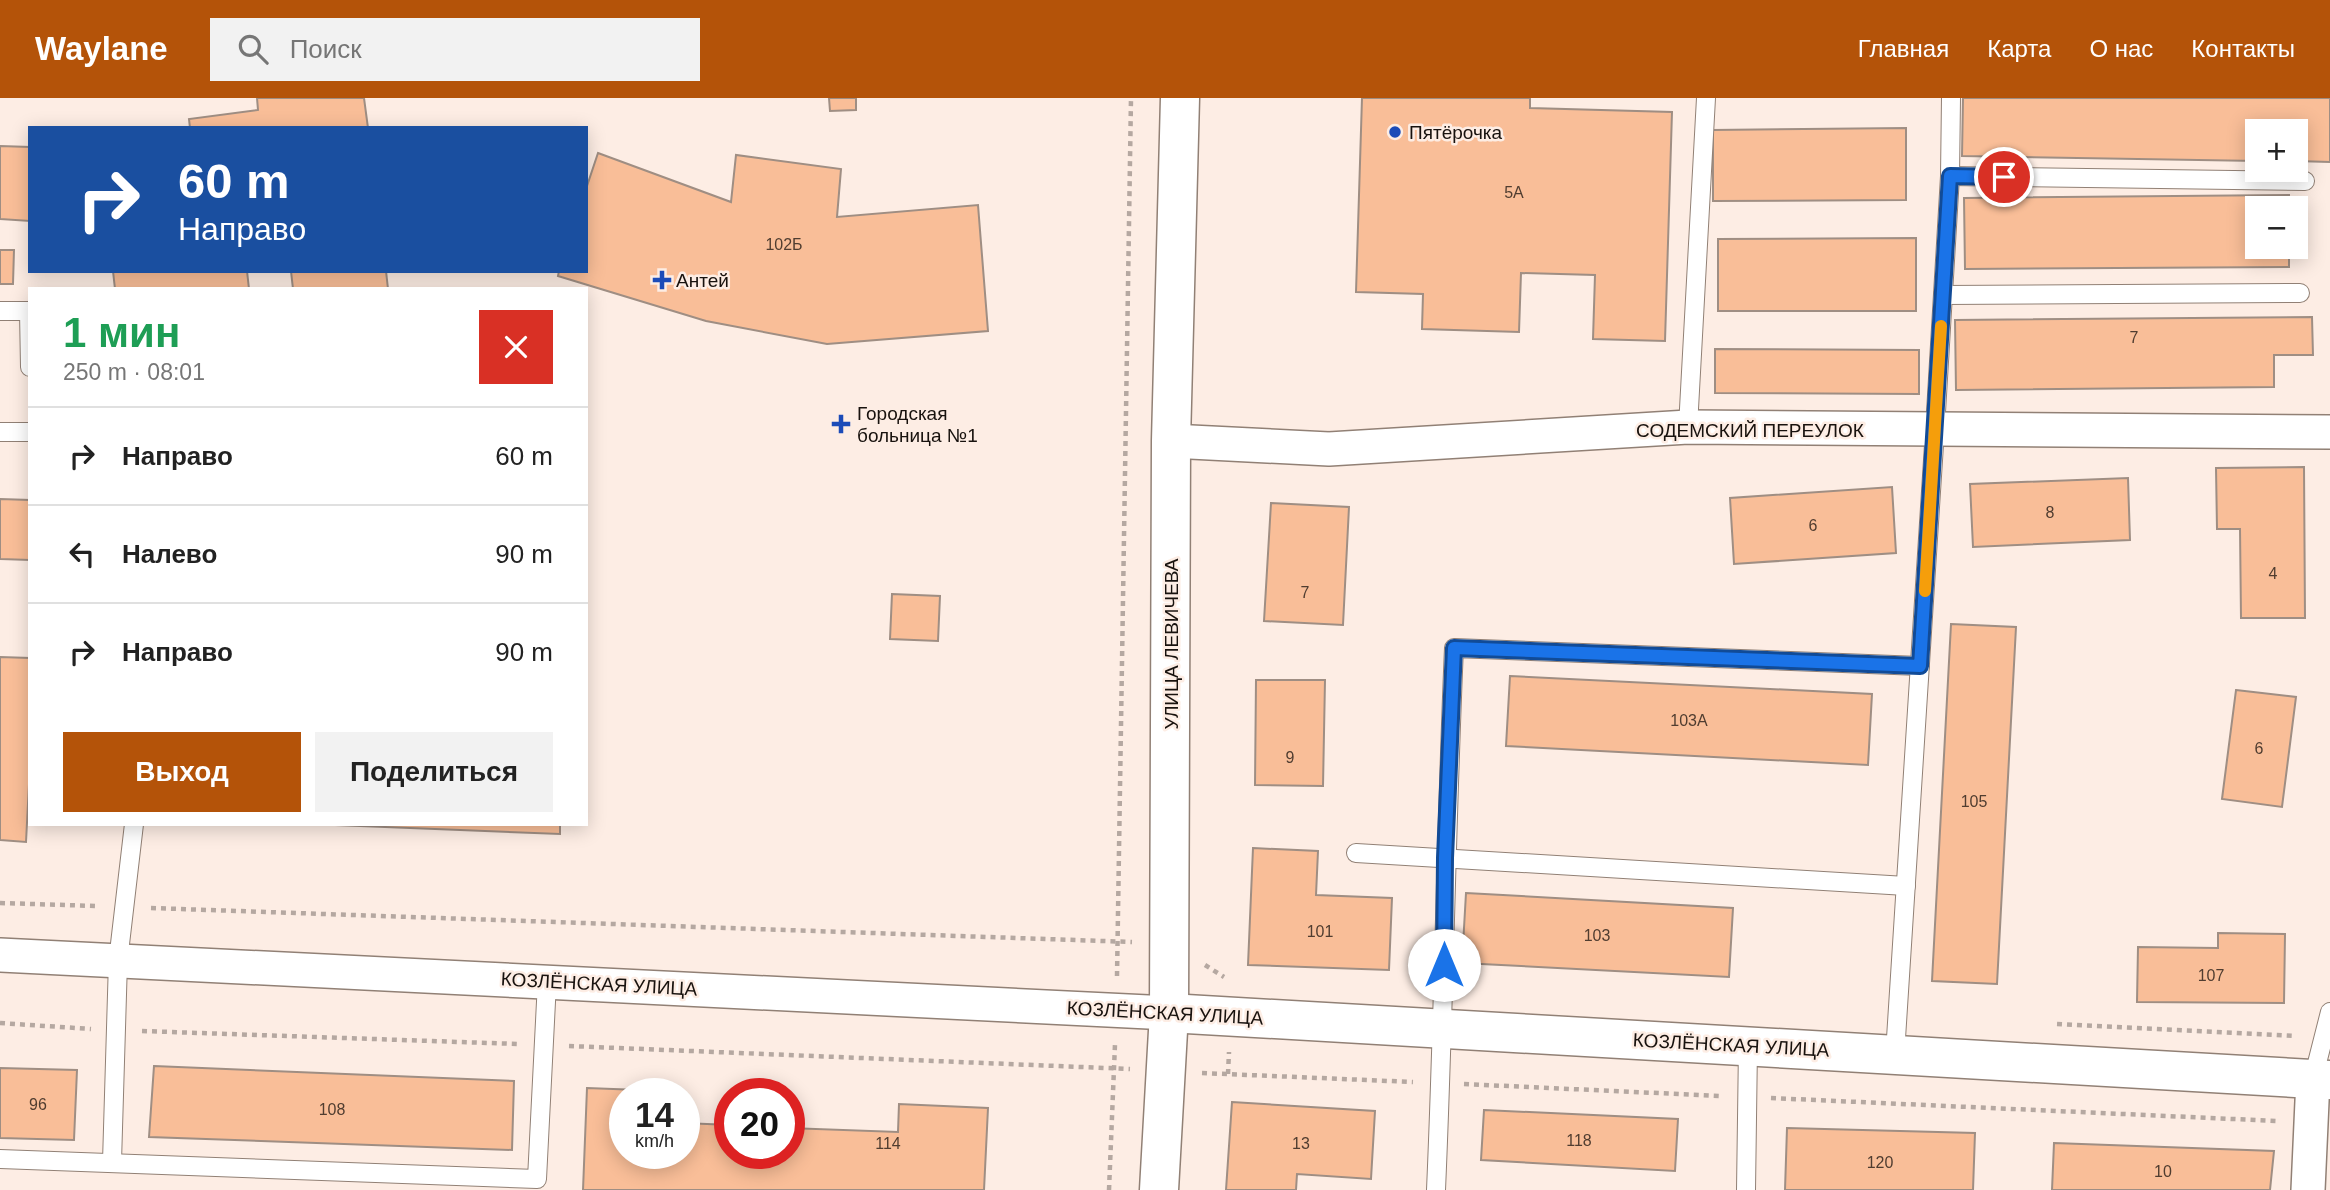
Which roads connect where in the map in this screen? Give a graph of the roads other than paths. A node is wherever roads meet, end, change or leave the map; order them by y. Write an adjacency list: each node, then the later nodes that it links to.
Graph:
1 (1180, 98): 15 (street, УЛИЦА ЛЕВИЧЕВА)
2 (1706, 98): 10 (lane)
3 (1951, 98): 4 (lane)
4 (1950, 176): 5 (lane); 7 (lane)
5 (2245, 180)
6 (2300, 293): 7 (lane)
7 (1943, 295): 11 (lane)
8 (0, 311): 9 (lane)
9 (28, 311)
10 (1688, 427): 11 (street, СОДЕМСКИЙ ПЕРЕУЛОК); 15 (street, СОДЕМСКИЙ ПЕРЕУЛОК)
11 (1935, 429): 14 (street, СОДЕМСКИЙ ПЕРЕУЛОК); 16 (lane)
12 (0, 432): 13 (lane)
13 (28, 432)
14 (2330, 432)
15 (1171, 440): 25 (street, УЛИЦА ЛЕВИЧЕВА)
16 (1920, 666): 19 (lane); 20 (lane)
17 (134, 826): 22 (lane)
18 (1356, 853): 19 (lane)
19 (1445, 858): 20 (lane); 26 (lane)
20 (1906, 886): 28 (lane)
21 (0, 955): 22 (street, КОЗЛЁНСКАЯ УЛИЦА)
22 (118, 961): 23 (street, КОЗЛЁНСКАЯ УЛИЦА); 31 (lane)
23 (547, 982): 25 (street, КОЗЛЁНСКАЯ УЛИЦА); 33 (lane)
24 (2330, 1012): 29 (lane)
25 (1169, 1013): 26 (street, КОЗЛЁНСКАЯ УЛИЦА); 34 (street, УЛИЦА ЛЕВИЧЕВА)
26 (1443, 1028): 27 (street, КОЗЛЁНСКАЯ УЛИЦА); 35 (lane)
27 (1748, 1046): 28 (street, КОЗЛЁНСКАЯ УЛИЦА); 36 (lane)
28 (1895, 1054): 29 (street, КОЗЛЁНСКАЯ УЛИЦА)
29 (2322, 1079): 37 (street)
30 (0, 1159): 31 (lane)
31 (112, 1162): 32 (lane)
32 (421, 1181): 33 (lane)
33 (537, 1184)
34 (1159, 1190)
35 (1436, 1190)
36 (1745, 1190)
37 (2308, 1190)

